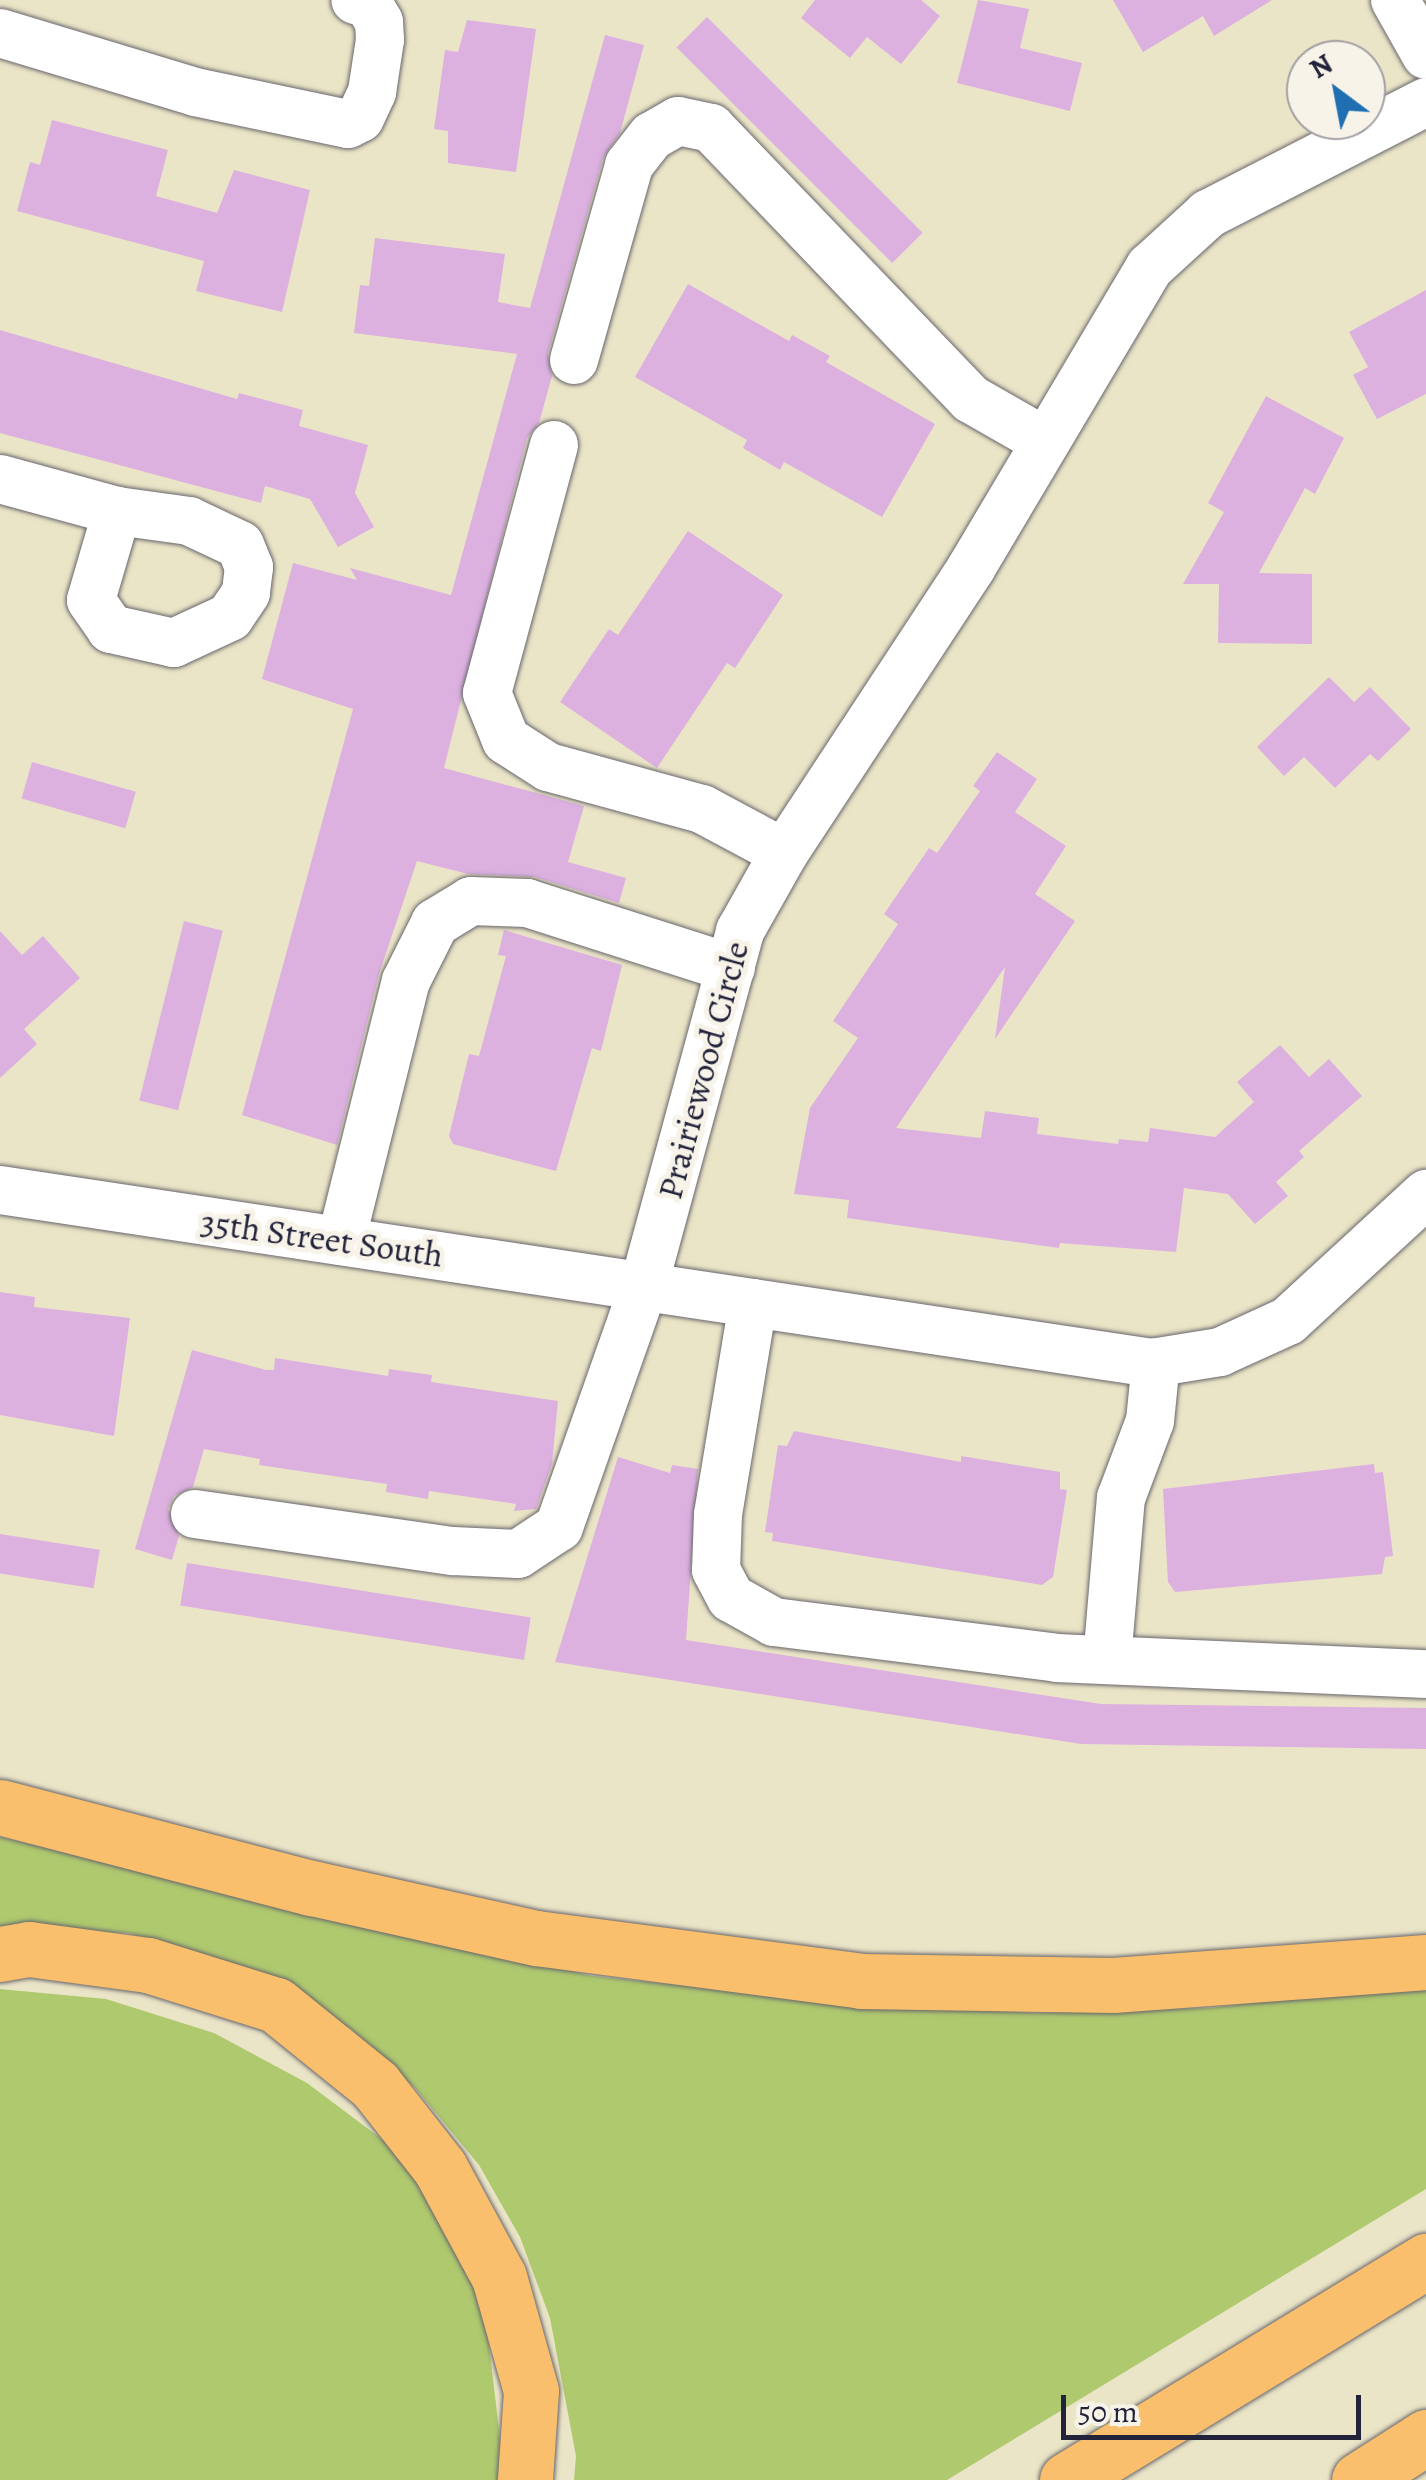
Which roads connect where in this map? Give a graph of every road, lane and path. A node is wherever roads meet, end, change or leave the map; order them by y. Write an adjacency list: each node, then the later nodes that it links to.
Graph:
1 (355, 0): 3 (street)
2 (1395, 0): 4 (street)
3 (0, 33)
4 (1426, 55)
5 (1426, 102): 7 (street, Prairiewood Circle)
6 (574, 360): 7 (street)
7 (1046, 442): 11 (street, Prairiewood Circle)
8 (554, 445): 11 (street)
9 (0, 480): 10 (street)
10 (117, 510)
11 (784, 853): 12 (street, Prairiewood Circle)
12 (731, 968): 15 (street); 16 (street, Prairiewood Circle)
13 (0, 1190): 15 (street, 35th Street South)
14 (1426, 1194): 18 (street)
15 (342, 1241): 16 (street, 35th Street South)
16 (644, 1285): 17 (street); 19 (street, Prairiewood Circle)
17 (754, 1303): 18 (street); 20 (street)
18 (1156, 1362): 20 (street)
19 (195, 1514)
20 (1107, 1660): 21 (street)
21 (1426, 1674)
22 (0, 1807): 24 (highway)
23 (0, 1954): 27 (highway)
24 (1426, 1962)
25 (1426, 2261): 28 (highway)
26 (1426, 2437): 29 (highway)
27 (525, 2480)
28 (1068, 2480)
29 (1359, 2480)

